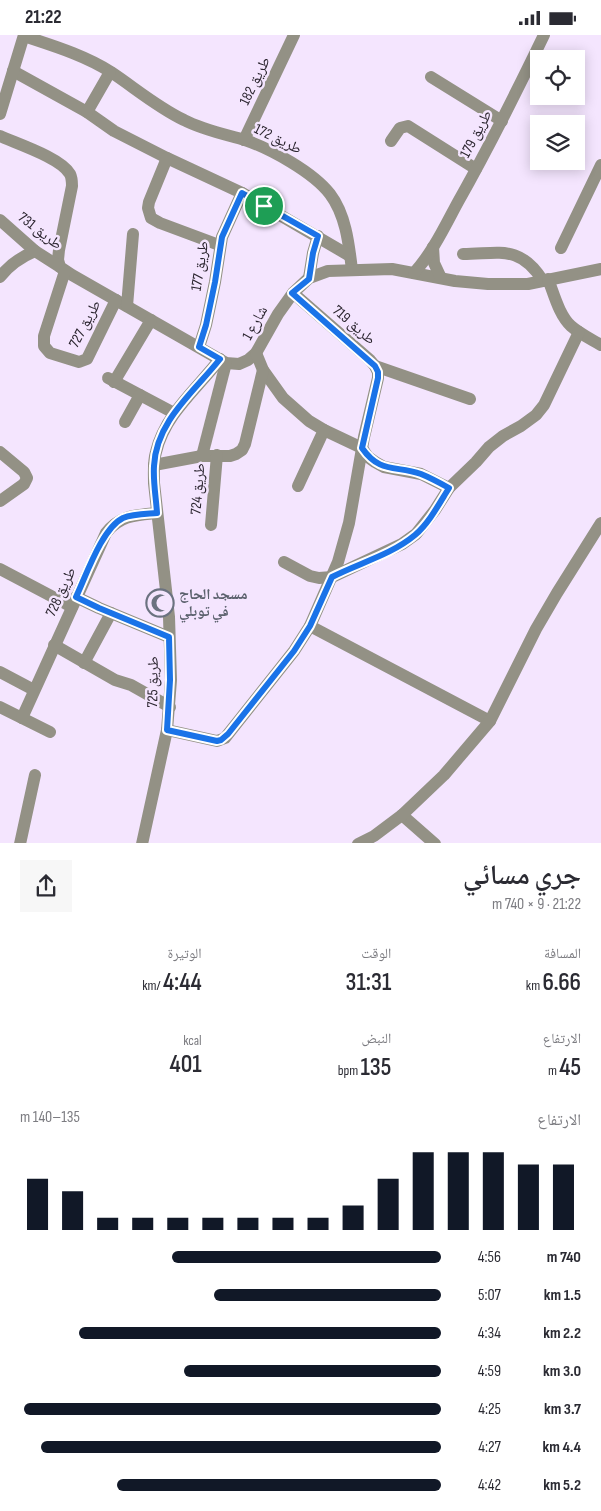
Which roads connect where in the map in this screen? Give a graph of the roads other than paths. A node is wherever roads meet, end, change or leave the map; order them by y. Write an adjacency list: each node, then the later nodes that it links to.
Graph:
1 (294, 35): 11 (street, طريق 182)
2 (544, 35): 9 (street, طريق 179)
3 (24, 36): 4 (street); 5 (street, طريق 172)
4 (13, 71): 7 (street); 8 (street)
5 (110, 72): 7 (street); 11 (street, طريق 172)
6 (431, 77): 9 (street)
7 (87, 112): 13 (street)
8 (0, 114)
9 (502, 121): 15 (street, طريق 179)
10 (0, 136): 26 (street)
11 (244, 140): 25 (street, طريق 172)
12 (391, 141): 15 (street)
13 (167, 158): 16 (street); 20 (street)
14 (601, 165): 22 (street)
15 (476, 169): 21 (street, طريق 179)
16 (242, 193): 19 (street); 20 (street, طريق 177)
17 (0, 220): 23 (street, طريق 731)
18 (133, 234): 35 (street)
19 (318, 236): 25 (street); 32 (street)
20 (220, 245): 39 (street, طريق 177)
21 (433, 247): 29 (street, طريق 179); 31 (street)
22 (561, 248)
23 (35, 251): 26 (street, طريق 731); 30 (street)
24 (463, 254): 33 (street)
25 (350, 256): 28 (street, طريق 172)
26 (62, 269): 35 (street); 35 (street, طريق 727)
27 (601, 269): 33 (street, شارع 1)
28 (352, 270): 29 (street, شارع 1); 32 (street, شارع 1)
29 (414, 273): 31 (street, شارع 1)
30 (0, 277)
31 (441, 278): 33 (street, شارع 1)
32 (309, 279): 34 (street, شارع 1)
33 (545, 280): 37 (street)
34 (292, 293): 40 (street, شارع 1); 42 (street, طريق 719)
35 (121, 303): 36 (street)
36 (151, 320): 39 (street); 44 (street)
37 (579, 332): 38 (street); 55 (street)
38 (601, 345)
39 (199, 347): 41 (street)
40 (256, 353): 41 (street, شارع 1); 43 (street)
41 (223, 361): 46 (street, طريق 725); 52 (street)
42 (375, 366): 45 (street); 49 (street, طريق 719)
43 (263, 370): 48 (street); 51 (street)
44 (140, 395): 46 (street); 47 (street)
45 (470, 399)
46 (174, 413): 53 (street, طريق 725)
47 (125, 423)
48 (324, 430): 49 (street); 54 (street)
49 (362, 448): 55 (street); 62 (street, طريق 719)
50 (0, 452): 56 (street)
51 (217, 455): 52 (street); 59 (street, طريق 724)
52 (202, 456): 53 (street)
53 (154, 465): 57 (street, طريق 725)
54 (298, 486)
55 (449, 488): 62 (street)
56 (0, 501)
57 (157, 513): 63 (street, طريق 728); 66 (street, طريق 725)
58 (601, 523): 74 (street)
59 (211, 525)
60 (284, 562): 62 (street)
61 (0, 569): 63 (street)
62 (332, 577): 65 (street, طريق 719)
63 (74, 602): 64 (street); 67 (street, طريق 728)
64 (111, 613): 66 (street); 68 (street)
65 (310, 626): 74 (street); 75 (street, طريق 719)
66 (169, 637): 72 (street, طريق 725)
67 (54, 645): 68 (street); 70 (street, طريق 728)
68 (84, 663): 72 (street)
69 (0, 672): 70 (street)
70 (34, 690): 73 (street, طريق 728)
71 (0, 707): 73 (street)
72 (170, 707): 75 (street, طريق 725)
73 (22, 718): 76 (street)
74 (490, 721): 78 (street)
75 (167, 730): 80 (street, طريق 725)
76 (50, 732)
77 (35, 775): 79 (street)
78 (402, 815): 81 (street); 82 (street)
79 (20, 843)
80 (142, 843)
81 (358, 843)
82 (435, 843)

